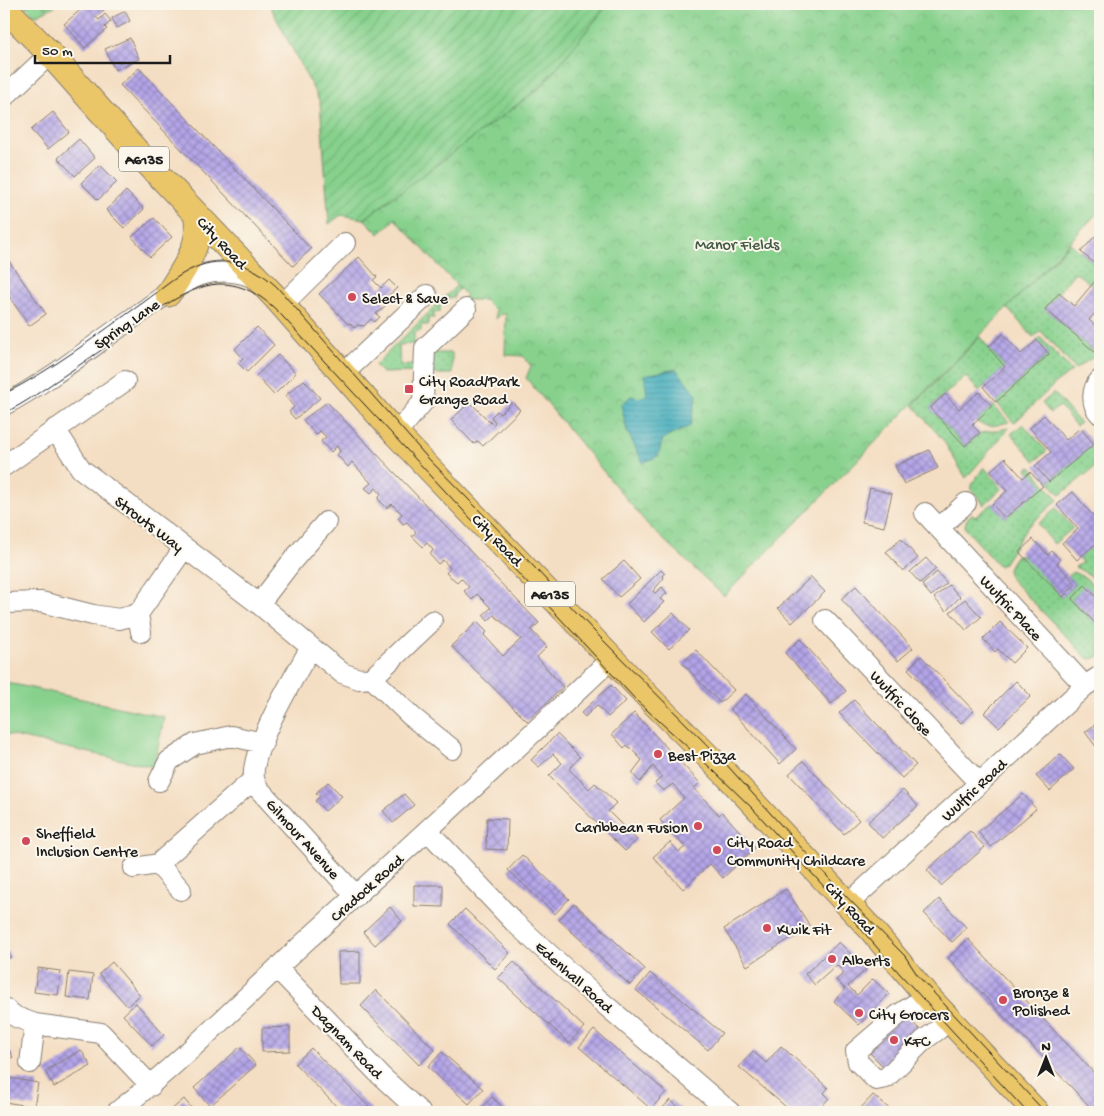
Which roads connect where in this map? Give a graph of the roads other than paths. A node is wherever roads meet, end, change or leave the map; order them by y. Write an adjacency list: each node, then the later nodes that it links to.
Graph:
1 (4, 7): 2 (main road, City Road / A6135)
2 (50, 54): 3 (street); 4 (main road, City Road / A6135)
3 (4, 97)
4 (197, 215): 6 (main road, City Road / A6135); 7 (main road)
5 (345, 243): 9 (street)
6 (257, 279): 7 (street, Spring Lane); 9 (main road, City Road / A6135)
7 (168, 294): 14 (street, Spring Lane)
8 (427, 295): 11 (street)
9 (282, 305): 11 (main road, City Road / A6135)
10 (466, 309): 17 (street)
11 (343, 374): 17 (main road, City Road / A6135)
12 (125, 380): 16 (street)
13 (1100, 380): 15 (street)
14 (4, 405)
15 (1100, 414)
16 (55, 429): 18 (street); 23 (street, Strouts Way)
17 (396, 434): 29 (main road, City Road / A6135)
18 (10, 461)
19 (966, 503): 22 (street)
20 (926, 513): 22 (street, Wulfric Place)
21 (326, 522): 25 (street)
22 (939, 528): 31 (street, Wulfric Place)
23 (184, 548): 24 (street); 25 (street, Strouts Way)
24 (4, 603)
25 (259, 604): 28 (street, Strouts Way)
26 (825, 620): 36 (street, Wulfric Close)
27 (432, 621): 30 (street)
28 (311, 647): 30 (street, Strouts Way); 32 (street)
29 (612, 658): 37 (street, Cradock Road); 42 (main road, City Road / A6135)
30 (372, 678): 33 (street)
31 (1093, 681): 36 (street, Wulfric Road)
32 (262, 743): 34 (street); 35 (street)
33 (452, 749)
34 (254, 779): 38 (street); 41 (street, Gilmour Avenue)
35 (159, 781)
36 (979, 783): 42 (street, Wulfric Road)
37 (428, 831): 41 (street, Cradock Road); 53 (street, Edenhall Road)
38 (158, 864): 39 (street); 40 (street)
39 (134, 868)
40 (181, 890)
41 (356, 896): 43 (street, Cradock Road)
42 (848, 904): 44 (main road, City Road / A6135)
43 (277, 968): 50 (street, Cradock Road); 52 (street, Dagnam Road)
44 (926, 996): 47 (main road, City Road / A6135); 47 (street)
45 (4, 1008): 46 (street)
46 (34, 1024): 48 (street); 50 (street)
47 (944, 1024): 49 (street); 54 (main road, City Road / A6135)
48 (30, 1063)
49 (892, 1084)
50 (151, 1086): 51 (street, Cradock Road)
51 (117, 1112)
52 (420, 1112)
53 (730, 1112)
54 (1036, 1112)

